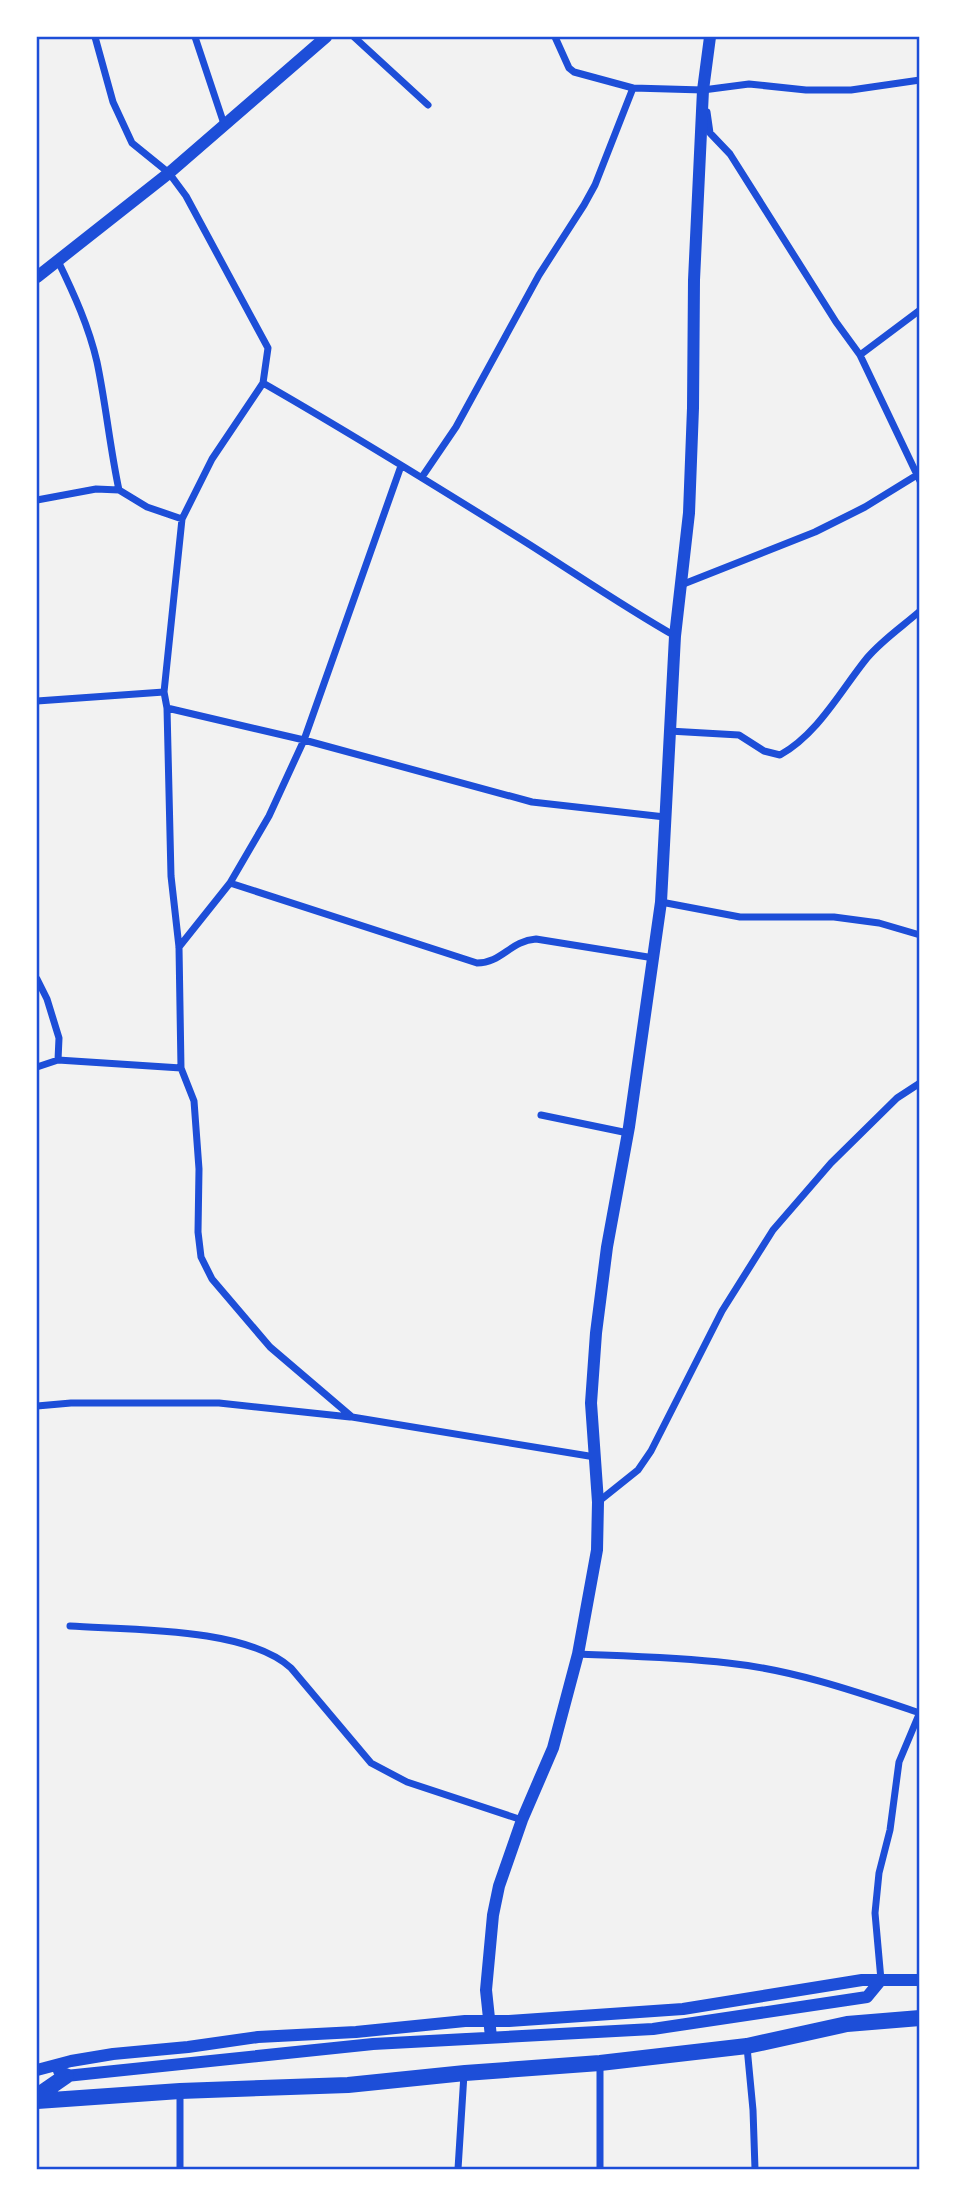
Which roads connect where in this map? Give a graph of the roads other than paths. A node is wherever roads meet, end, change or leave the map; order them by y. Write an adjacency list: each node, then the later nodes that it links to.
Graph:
1 (95, 37): 12 (street)
2 (195, 37): 11 (street)
3 (326, 37): 11 (street)
4 (354, 37): 10 (street)
5 (555, 37): 8 (street)
6 (710, 37): 9 (street)
7 (920, 80): 9 (street)
8 (633, 88): 9 (street); 19 (street)
9 (703, 90): 16 (street); 24 (street)
10 (428, 105)
11 (224, 124): 12 (street)
12 (169, 173): 13 (street); 17 (street)
13 (58, 261): 14 (street); 21 (street)
14 (37, 278)
15 (920, 310): 16 (street)
16 (860, 355): 20 (street)
17 (263, 383): 18 (street); 23 (street)
18 (401, 466): 19 (street); 31 (street)
19 (422, 477): 26 (street)
20 (919, 478): 24 (street)
21 (119, 490): 22 (street); 23 (street)
22 (37, 500)
23 (182, 519): 27 (street)
24 (680, 585): 26 (street)
25 (920, 611): 30 (street)
26 (675, 636): 30 (street)
27 (164, 692): 28 (street); 29 (street)
28 (37, 701)
29 (167, 708): 31 (street); 36 (street)
30 (669, 731): 32 (street)
31 (304, 740): 32 (street); 33 (street)
32 (665, 817): 34 (street)
33 (230, 883): 36 (street); 37 (street)
34 (661, 902): 35 (street); 37 (street)
35 (920, 935)
36 (179, 947): 41 (street)
37 (654, 958): 44 (street)
38 (37, 979): 39 (street)
39 (58, 1060): 40 (street); 41 (street)
40 (37, 1067)
41 (181, 1068): 46 (street)
42 (920, 1083): 48 (street)
43 (541, 1115): 44 (street)
44 (628, 1133): 47 (street)
45 (37, 1406): 46 (street)
46 (352, 1417): 47 (street)
47 (595, 1457): 48 (street)
48 (598, 1502): 50 (street)
49 (70, 1626): 52 (street)
50 (578, 1654): 51 (street); 52 (street)
51 (920, 1713): 53 (street)
52 (522, 1820): 56 (street)
53 (881, 1980): 54 (street); 56 (street); 57 (street)
54 (920, 1980)
55 (920, 2018): 58 (main road)
56 (488, 2021): 57 (street); 61 (street)
57 (491, 2036): 61 (street)
58 (747, 2046): 59 (main road); 68 (street)
59 (600, 2063): 62 (main road); 67 (street)
60 (37, 2070): 61 (street)
61 (64, 2070): 64 (main road)
62 (464, 2073): 63 (main road); 66 (street)
63 (180, 2091): 64 (main road); 65 (street)
64 (37, 2098)
65 (180, 2169)
66 (458, 2169)
67 (600, 2169)
68 (754, 2169)

